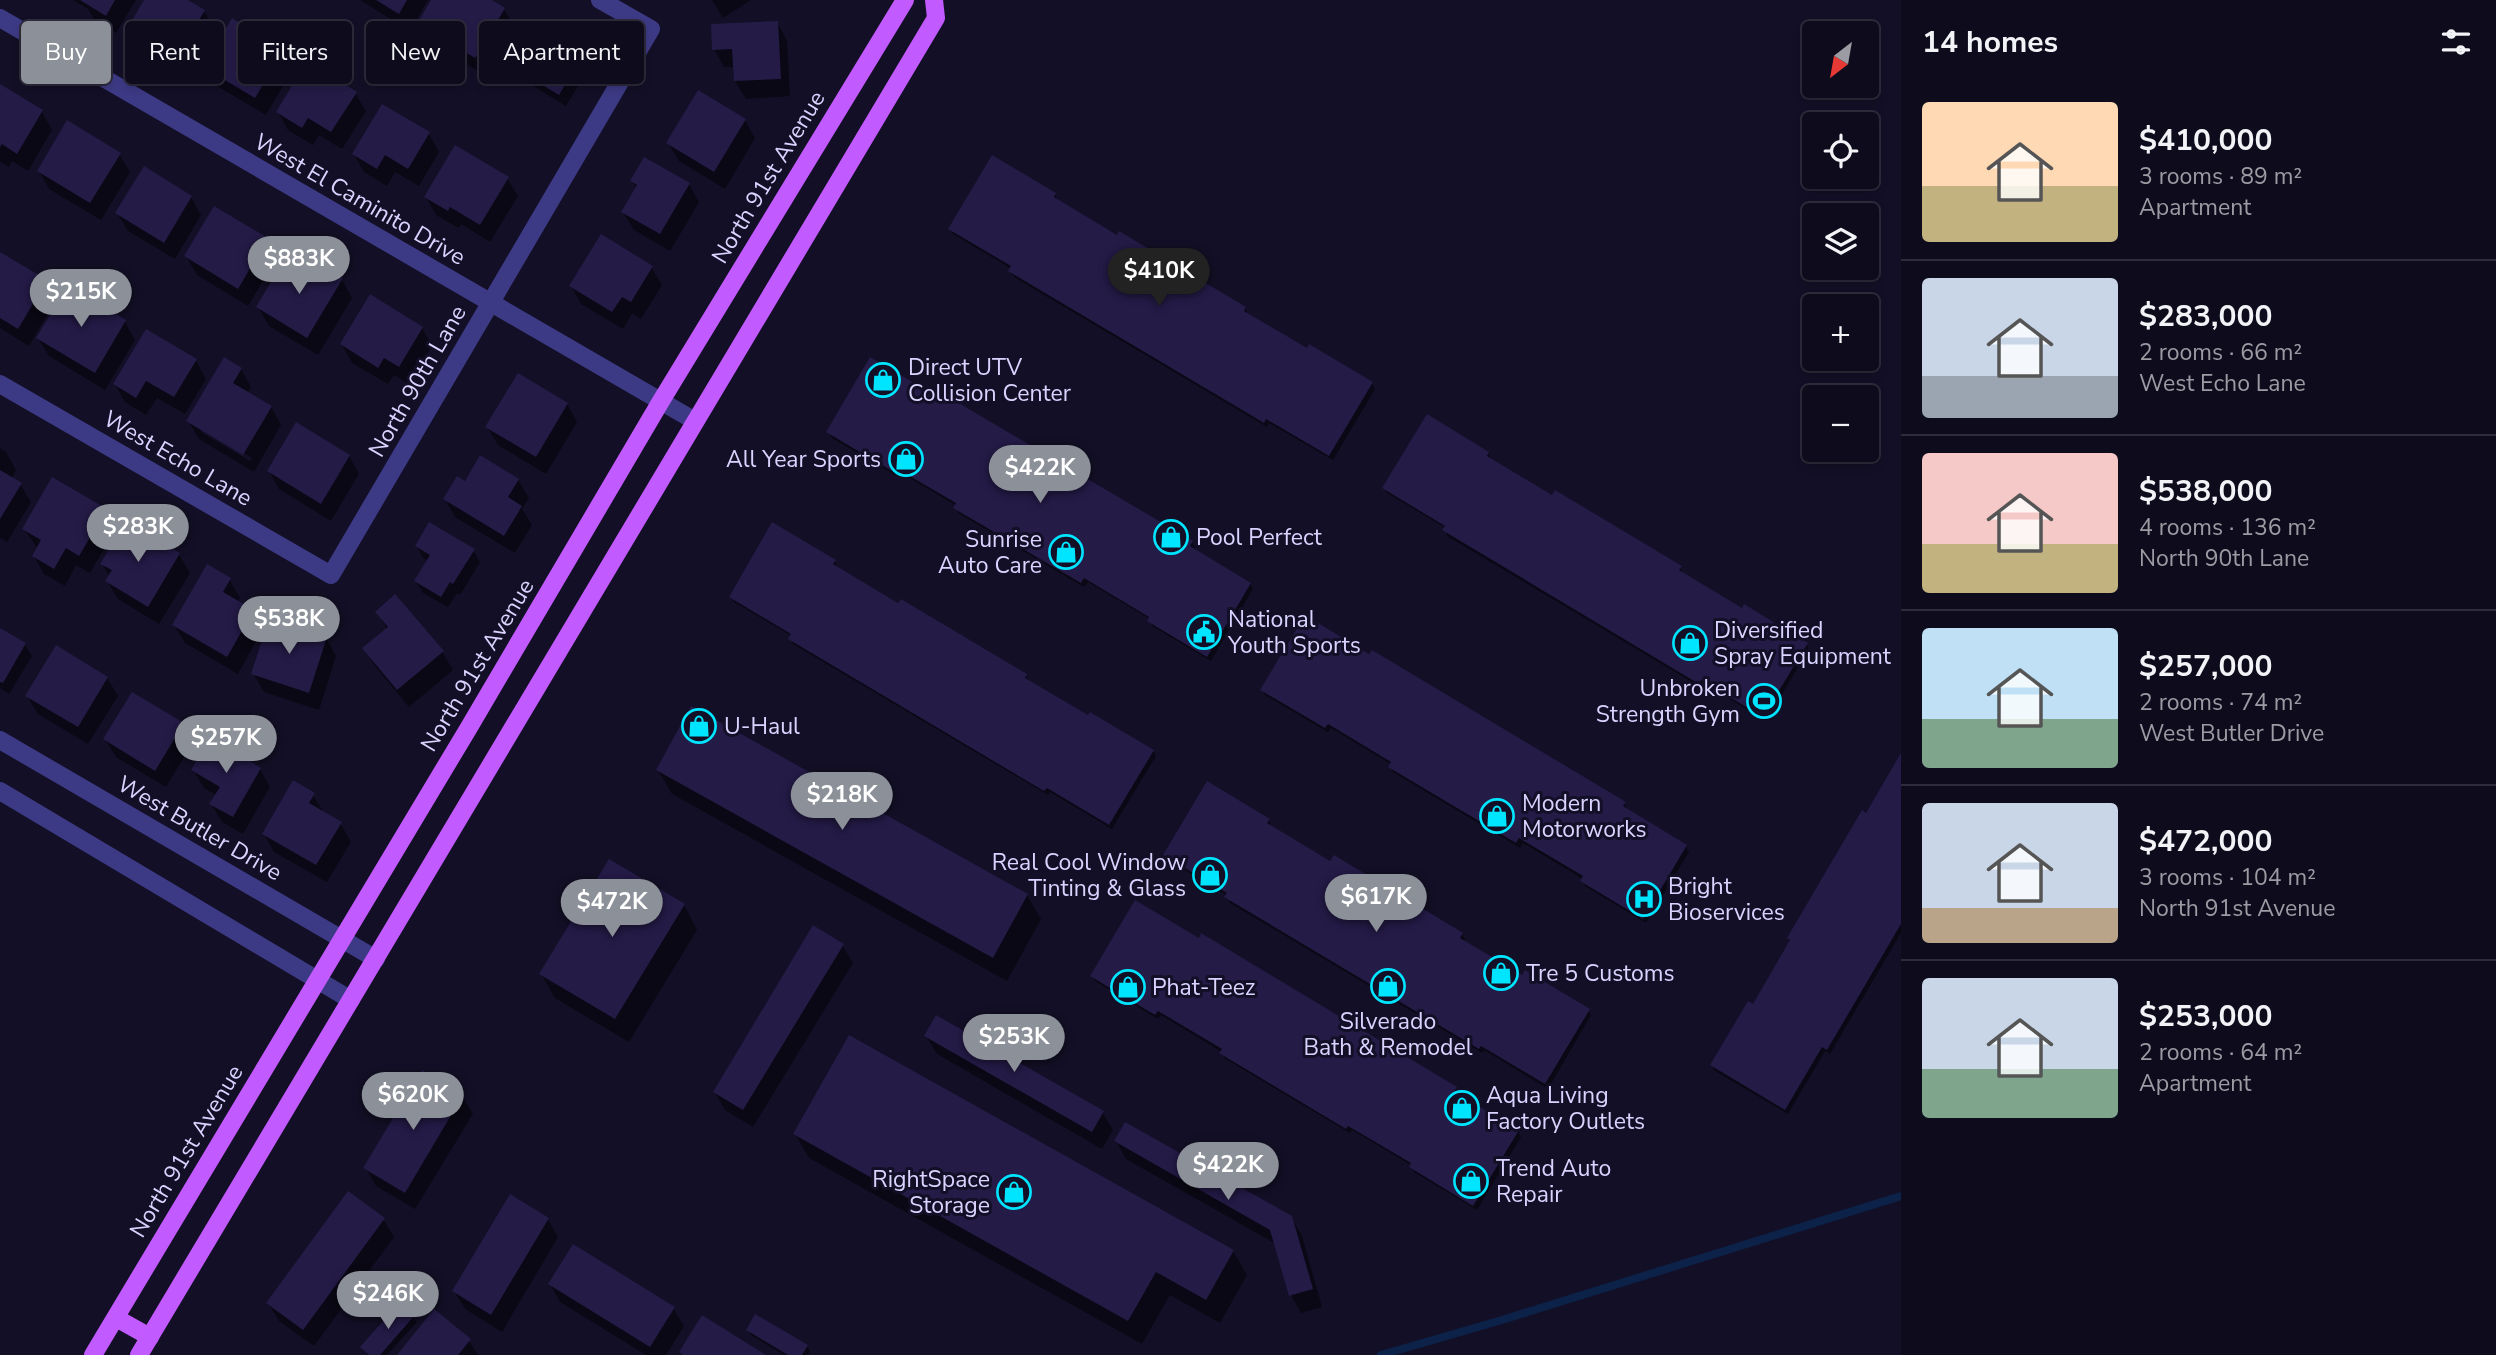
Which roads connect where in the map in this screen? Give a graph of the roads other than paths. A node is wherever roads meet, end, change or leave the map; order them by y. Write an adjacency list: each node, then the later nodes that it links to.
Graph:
1 (600, 0): 5 (street, North 90th Lane)
2 (905, 0): 7 (main road, North 91st Avenue)
3 (934, 0): 8 (main road)
4 (0, 18): 5 (street, West El Caminito Drive)
5 (491, 303): 7 (street, West El Caminito Drive); 9 (street, North 90th Lane)
6 (0, 384): 9 (street, West Echo Lane)
7 (661, 401): 8 (street, West El Caminito Drive); 12 (main road, North 91st Avenue)
8 (695, 421): 13 (main road)
9 (331, 575)
10 (0, 740): 12 (street, West Butler Drive)
11 (0, 791): 14 (street)
12 (342, 939): 13 (street, West Butler Drive); 14 (main road, North 91st Avenue)
13 (376, 958): 15 (main road)
14 (317, 979): 15 (street); 16 (main road, North 91st Avenue)
15 (351, 1000): 17 (main road)
16 (116, 1318): 17 (main road); 18 (main road, North 91st Avenue)
17 (150, 1337): 19 (main road)
18 (93, 1355)
19 (139, 1355)

